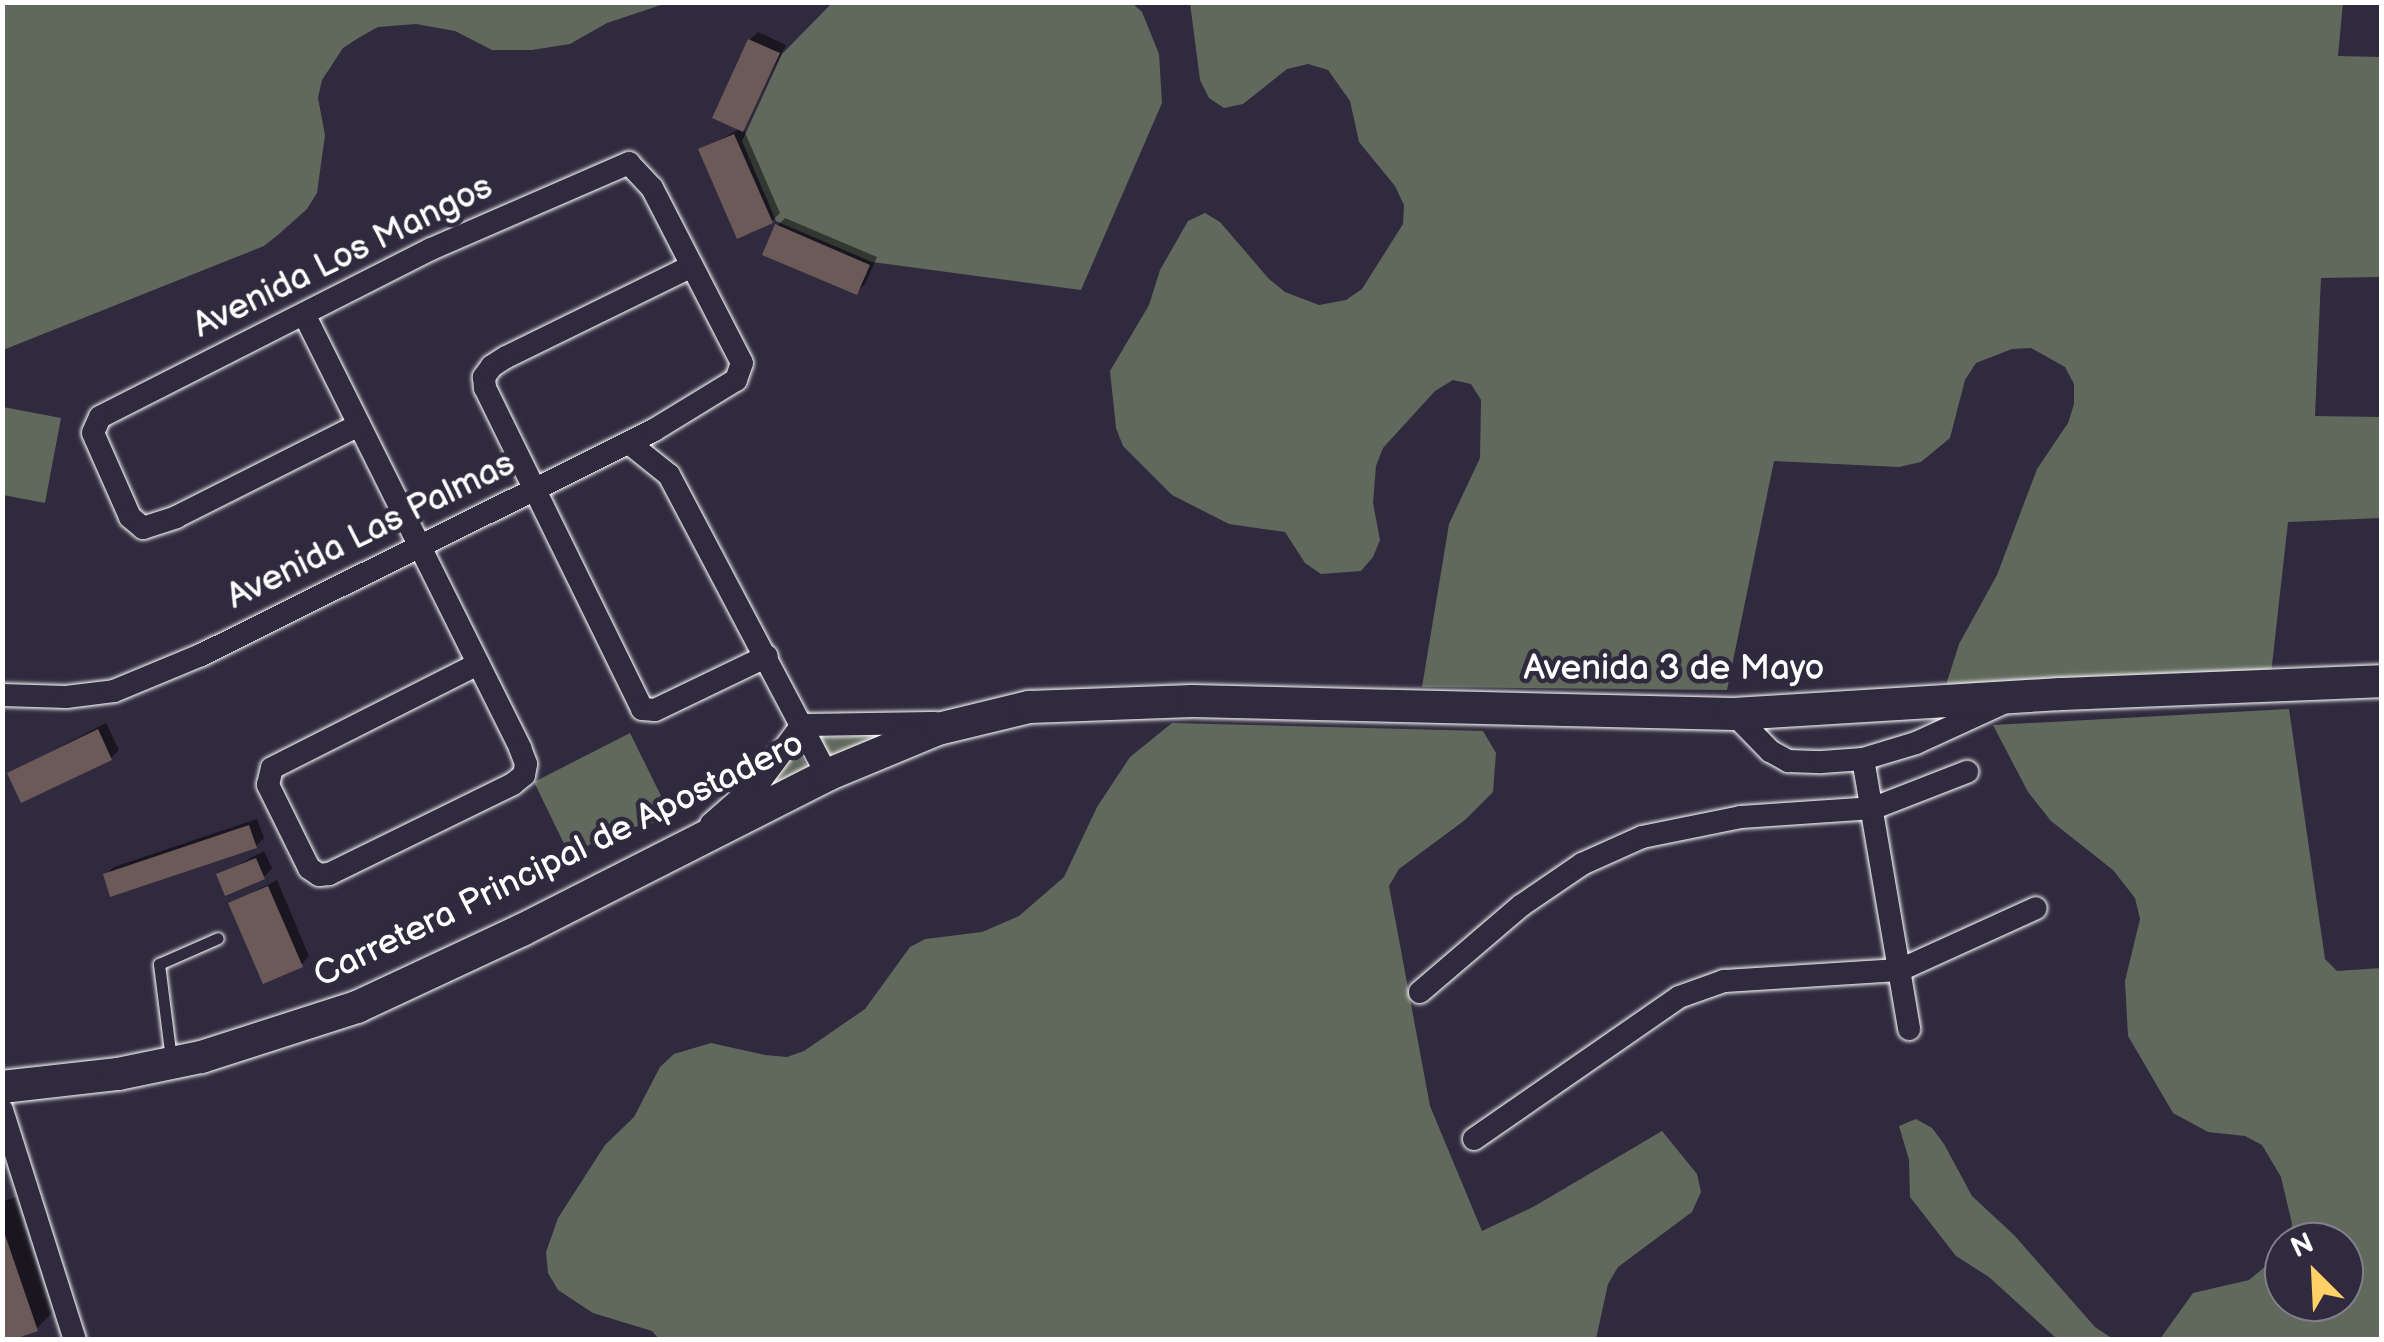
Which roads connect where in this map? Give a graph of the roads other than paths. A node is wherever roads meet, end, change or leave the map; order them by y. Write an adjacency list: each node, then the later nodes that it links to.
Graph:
1 (692, 266): 2 (street, Avenida Los Mangos); 4 (street, Avenida Las Palmas); 5 (street)
2 (304, 314): 3 (street); 3 (street, Avenida Los Mangos)
3 (360, 425): 6 (street)
4 (629, 443): 5 (street, Avenida Las Palmas); 7 (street)
5 (535, 489): 6 (street, Avenida Las Palmas); 7 (street)
6 (420, 546): 8 (street); 10 (street, Avenida Las Palmas)
7 (768, 656): 14 (street)
8 (478, 664): 8 (street)
9 (2382, 681): 11 (street, Avenida 3 de Mayo)
10 (2, 695)
11 (2015, 696): 12 (street, Avenida 3 de Mayo); 15 (street)
12 (1734, 714): 13 (street, Avenida 3 de Mayo); 15 (street)
13 (968, 720): 14 (street); 17 (street, Carretera Principal de Apostadero)
14 (802, 725): 17 (street); 19 (street)
15 (1864, 759): 18 (street)
16 (1967, 772): 18 (street)
17 (827, 775): 19 (street, Carretera Principal de Apostadero)
18 (1874, 808): 22 (street); 23 (street)
19 (688, 842): 25 (street, Carretera Principal de Apostadero)
20 (2036, 908): 22 (street)
21 (218, 938): 25 (lane)
22 (1900, 970): 24 (street); 28 (street)
23 (1420, 992)
24 (1910, 1028)
25 (171, 1063): 26 (street, Carretera Principal de Apostadero)
26 (2, 1087)
27 (2, 1110): 29 (street)
28 (1474, 1138)
29 (75, 1340)

